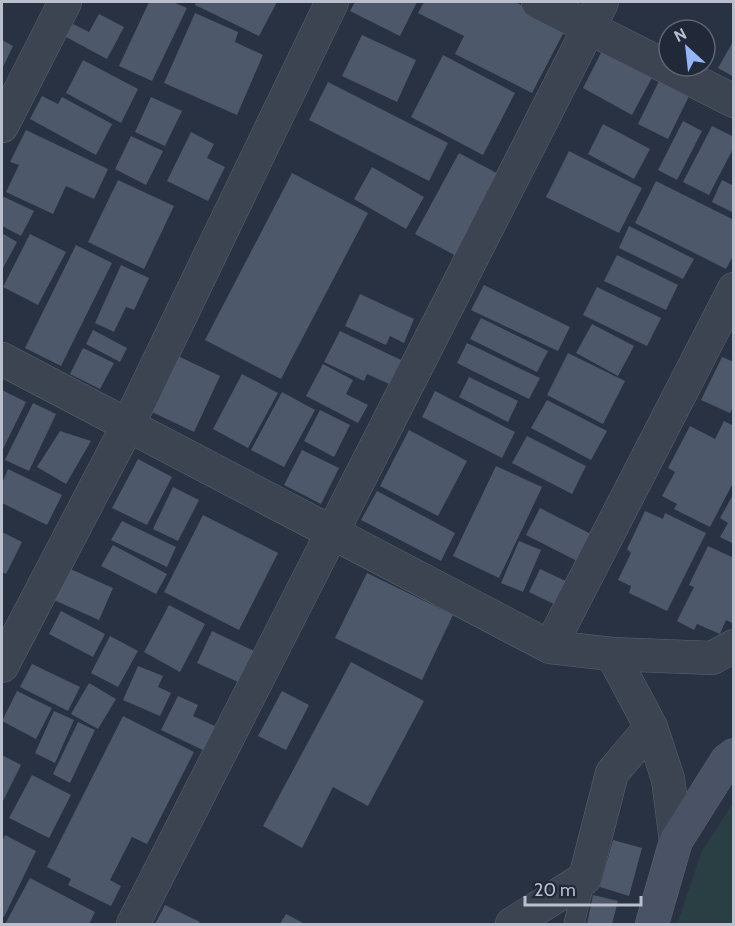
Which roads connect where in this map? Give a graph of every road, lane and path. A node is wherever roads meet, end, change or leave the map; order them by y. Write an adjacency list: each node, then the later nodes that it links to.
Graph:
1 (64, 2): 6 (street)
2 (332, 2): 9 (street)
3 (538, 2): 4 (street)
4 (595, 15): 5 (street); 10 (street)
5 (734, 100)
6 (2, 126)
7 (734, 289): 12 (street)
8 (2, 359): 9 (street)
9 (128, 425): 10 (street); 14 (street)
10 (333, 534): 12 (street); 19 (street)
11 (734, 646): 13 (street)
12 (550, 647): 13 (street)
13 (612, 654): 15 (street)
14 (2, 666)
15 (651, 727): 17 (street); 18 (street)
16 (734, 755): 17 (street)
17 (676, 841): 22 (street)
18 (585, 878): 20 (street); 21 (lane)
19 (133, 924)
20 (512, 924)
21 (574, 924)
22 (652, 924)

